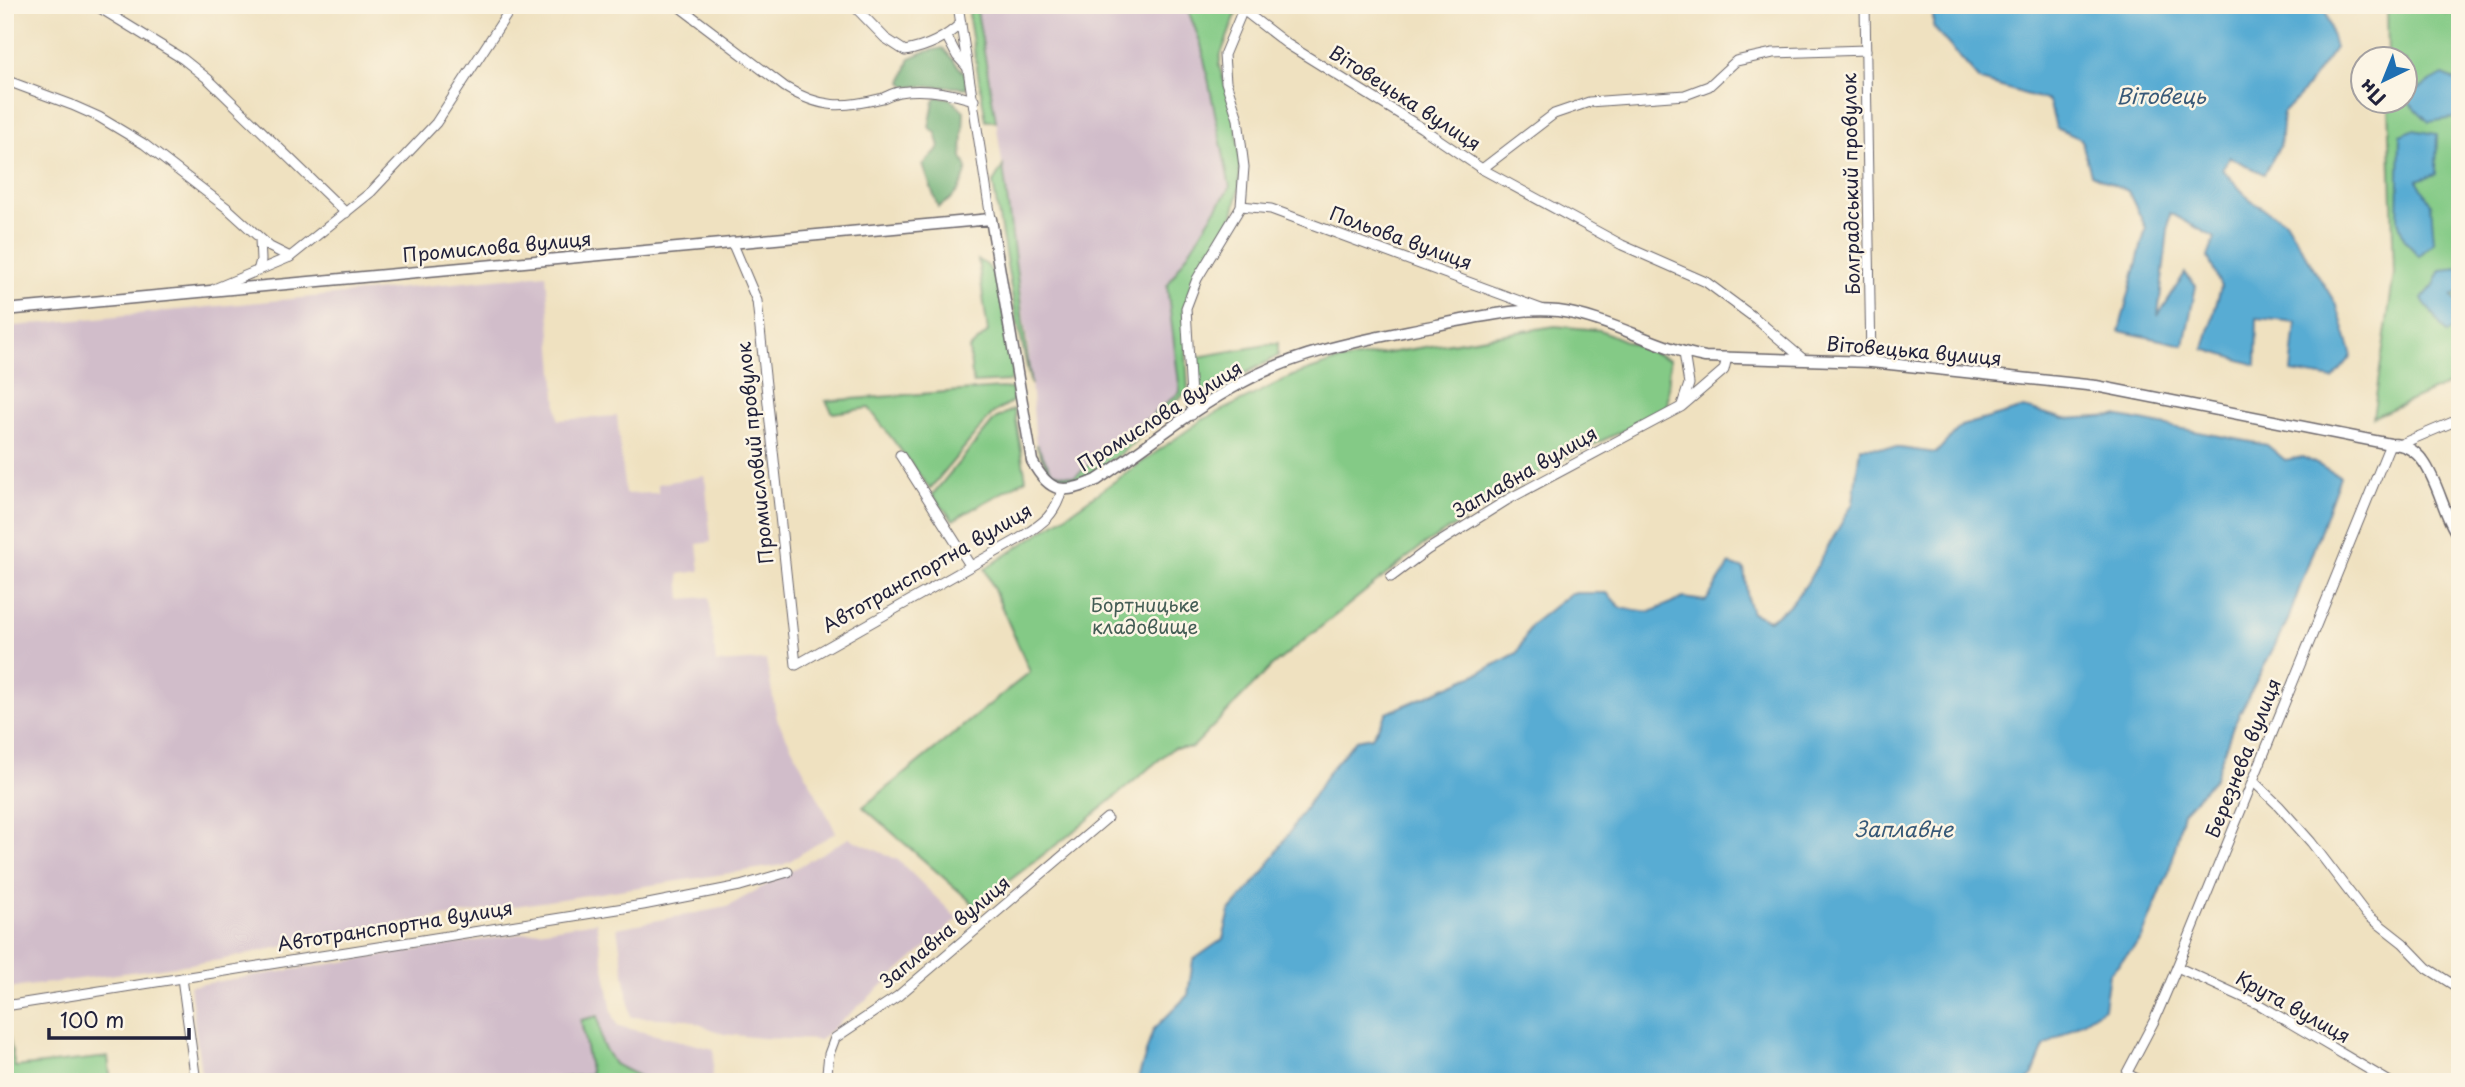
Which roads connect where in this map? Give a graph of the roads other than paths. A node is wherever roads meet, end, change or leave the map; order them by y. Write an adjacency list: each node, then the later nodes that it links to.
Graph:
1 (95, 5): 16 (street)
2 (513, 5): 16 (street)
3 (677, 5): 13 (street)
4 (853, 5): 9 (street)
5 (958, 5): 8 (street, Промислова вулиця)
6 (1866, 5): 10 (street, Болградський провулок)
7 (1242, 7): 14 (street, Вітовецька вулиця); 15 (street)
8 (961, 23): 9 (street); 11 (street, Промислова вулиця)
9 (947, 37): 11 (street)
10 (1866, 50): 14 (street); 28 (street, Болградський провулок)
11 (968, 68): 13 (street, Промислова вулиця)
12 (5, 80): 18 (street)
13 (974, 100): 17 (street, Промислова вулиця)
14 (1482, 169): 27 (street, Вітовецька вулиця)
15 (1241, 206): 24 (street, Польова вулиця); 30 (street)
16 (346, 213): 20 (street)
17 (991, 219): 19 (street, Промислова вулиця); 34 (street, Промислова вулиця)
18 (260, 239): 20 (street); 21 (street)
19 (732, 243): 22 (street, Промислова вулиця); 39 (street, Промисловий провулок)
20 (290, 257): 21 (street)
21 (258, 271): 22 (street)
22 (205, 292): 23 (street, Промислова вулиця)
23 (5, 310)
24 (1546, 311): 25 (street, Промислова вулиця); 30 (street, Промислова вулиця)
25 (1684, 353): 26 (street, Промислова вулиця); 29 (street)
26 (1727, 357): 27 (street, Промислова вулиця); 29 (street, Заплавна вулиця)
27 (1803, 359): 28 (street, Вітовецька вулиця)
28 (1871, 362): 32 (street, Вітовецька вулиця)
29 (1681, 407): 38 (street, Заплавна вулиця)
30 (1192, 415): 34 (street, Промислова вулиця)
31 (2460, 419): 32 (street)
32 (2395, 444): 35 (street); 40 (street, Березнева вулиця)
33 (900, 455): 37 (street)
34 (1062, 490): 37 (street, Автотранспортна вулиця)
35 (2458, 536): 36 (street)
36 (2460, 546)
37 (971, 565): 39 (street, Автотранспортна вулиця)
38 (1391, 577)
39 (796, 665)
40 (2253, 781): 43 (street, Березнева вулиця); 45 (street)
41 (1107, 818): 49 (street, Заплавна вулиця)
42 (788, 872): 44 (street, Автотранспортна вулиця)
43 (2177, 967): 47 (street, Березнева вулиця); 51 (street, Крута вулиця)
44 (182, 978): 46 (street, Автотранспортна вулиця); 48 (street)
45 (2460, 989)
46 (5, 1006)
47 (2124, 1078): 50 (street)
48 (195, 1082)
49 (826, 1082)
50 (2144, 1082)
51 (2390, 1082)

